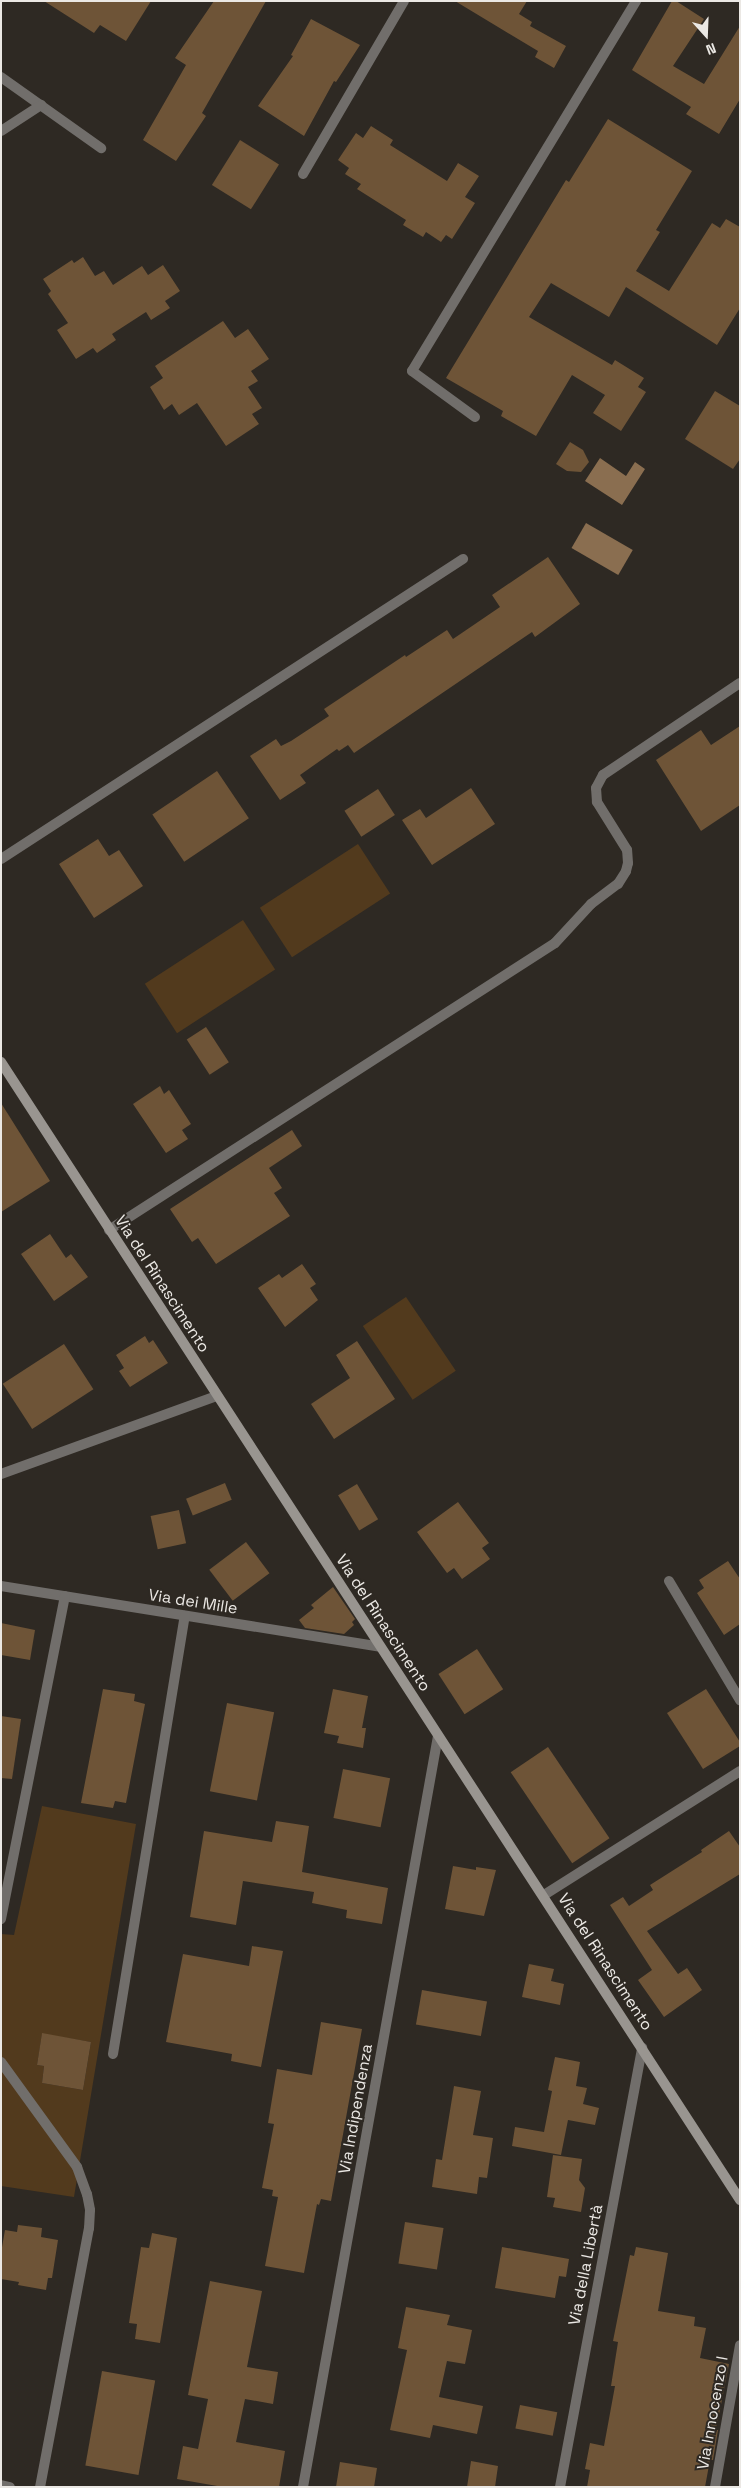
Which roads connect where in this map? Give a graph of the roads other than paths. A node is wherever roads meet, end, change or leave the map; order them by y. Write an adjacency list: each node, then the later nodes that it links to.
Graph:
1 (404, 1): 7 (street)
2 (636, 1): 8 (street)
3 (1, 77): 4 (street)
4 (41, 105): 5 (street); 6 (street)
5 (1, 131)
6 (101, 148)
7 (303, 174)
8 (475, 418)
9 (463, 559): 11 (street)
10 (740, 683): 13 (street)
11 (1, 859)
12 (1, 1062): 13 (street, Via del Rinascimento)
13 (109, 1230): 14 (street, Via del Rinascimento)
14 (217, 1396): 15 (street); 20 (street, Via del Rinascimento)
15 (1, 1474)
16 (669, 1581): 21 (street)
17 (1, 1586): 18 (street, Via dei Mille)
18 (65, 1596): 19 (street, Via dei Mille); 25 (street)
19 (186, 1616): 20 (street, Via dei Mille); 27 (street)
20 (380, 1647): 22 (street, Via del Rinascimento)
21 (740, 1700)
22 (438, 1736): 24 (street, Via del Rinascimento); 34 (street, Via Indipendenza)
23 (740, 1771): 24 (street)
24 (544, 1896): 26 (street, Via del Rinascimento)
25 (1, 1919)
26 (642, 2048): 29 (street, Via del Rinascimento); 35 (street, Via della Libertà)
27 (113, 2054)
28 (1, 2062): 33 (street)
29 (740, 2200)
30 (740, 2345): 36 (street, Via Innocenzo I)
31 (1, 2485): 32 (street)
32 (10, 2487)
33 (40, 2487)
34 (303, 2487)
35 (560, 2487)
36 (715, 2487)

